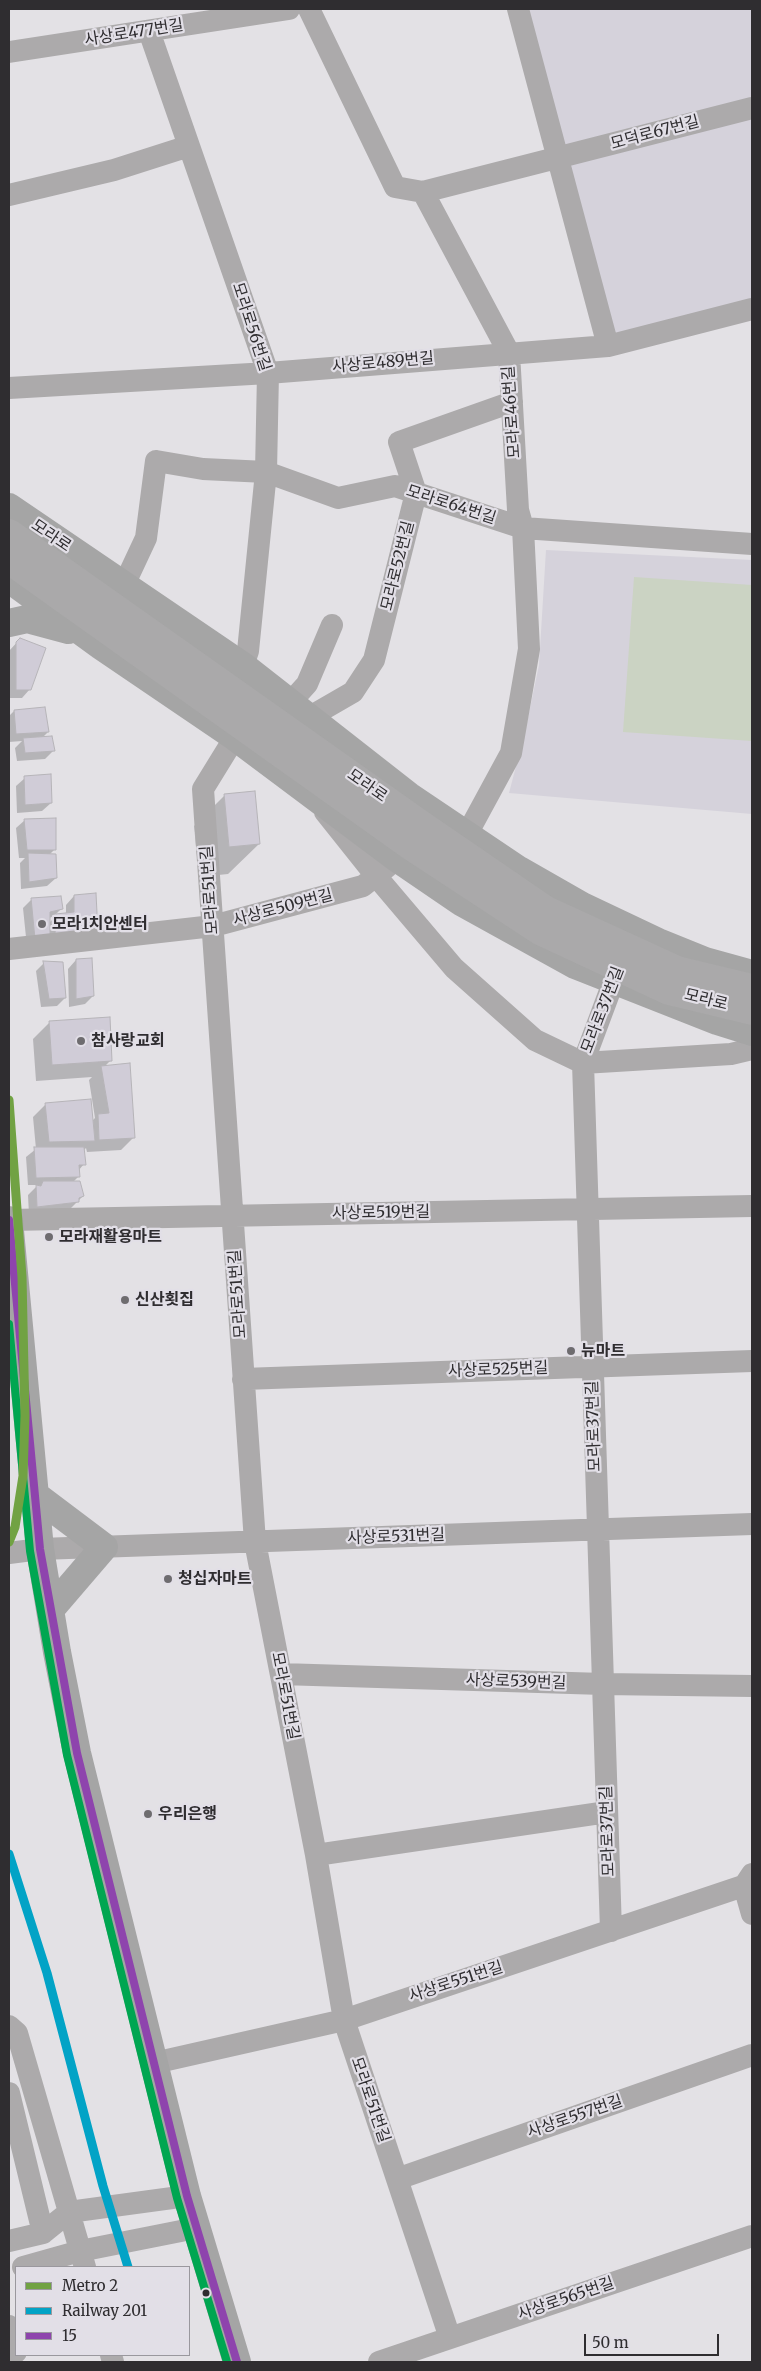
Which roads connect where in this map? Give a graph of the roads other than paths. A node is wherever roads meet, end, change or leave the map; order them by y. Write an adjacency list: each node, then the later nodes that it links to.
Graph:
1 (289, 9): 4 (street, 사상로477번길)
2 (309, 9): 9 (street)
3 (518, 9): 8 (street)
4 (149, 30): 5 (street, 사상로477번길); 7 (street, 모라로56번길)
5 (9, 52)
6 (752, 108): 8 (street, 모덕로67번길)
7 (190, 146): 10 (street); 14 (street, 모라로56번길)
8 (558, 159): 9 (street, 모덕로67번길); 12 (street)
9 (423, 192): 13 (street, 모라로46번길)
10 (9, 195)
11 (752, 309): 12 (street, 사상로489번길)
12 (608, 346): 13 (street, 사상로489번길)
13 (509, 353): 14 (street, 사상로489번길); 16 (street, 모라로46번길)
14 (268, 373): 15 (street, 사상로489번길); 17 (street, 모라로56번길)
15 (9, 388)
16 (512, 402): 18 (street); 20 (street, 모라로46번길)
17 (266, 472): 18 (street, 모라로64번길); 25 (street, 모라로64번길); 29 (street, 모라로56번길)
18 (416, 493): 20 (street, 모라로64번길); 30 (street, 모라로52번길)
19 (9, 507): 25 (main road, 모라로)
20 (523, 528): 22 (street, 모라로64번길); 33 (street, 모라로46번길)
21 (9, 533): 41 (highway, 모라로, bridge)
22 (752, 544)
23 (9, 560): 42 (highway, 모라로, bridge)
24 (9, 579): 28 (main road, 모라로)
25 (124, 585): 29 (main road, 모라로)
26 (9, 623): 28 (main road)
27 (332, 625): 30 (street)
28 (86, 635): 31 (main road, 모라로)
29 (243, 666): 30 (main road, 모라로)
30 (298, 711): 33 (main road, 모라로)
31 (235, 737): 32 (main road, 모라로); 36 (street, 모라로51번길)
32 (309, 791): 34 (main road, 모라로); 35 (street)
33 (466, 836): 37 (main road, 모라로)
34 (398, 859): 35 (street, 사상로509번길); 40 (main road, 모라로)
35 (376, 876): 36 (street, 사상로509번길); 45 (street)
36 (213, 926): 38 (street, 사상로509번길); 48 (street, 모라로51번길)
37 (635, 932): 39 (main road, 모라로); 40 (street, 모라로37번길)
38 (9, 949)
39 (752, 974)
40 (613, 982): 43 (main road, 모라로); 45 (street, 모라로37번길)
41 (752, 988)
42 (752, 1011)
43 (752, 1032)
44 (752, 1049): 45 (street)
45 (583, 1063): 47 (street, 모라로37번길)
46 (752, 1206): 47 (street, 사상로519번길)
47 (587, 1209): 48 (street, 사상로519번길); 52 (street, 모라로37번길)
48 (232, 1216): 49 (street, 사상로519번길); 53 (street, 모라로51번길)
49 (9, 1228): 50 (main road)
50 (12, 1288): 54 (main road)
51 (752, 1361): 52 (street, 사상로525번길)
52 (592, 1367): 53 (street, 사상로525번길); 56 (street, 모라로37번길)
53 (243, 1378): 57 (street, 모라로51번길)
54 (35, 1495): 58 (main road); 59 (main road)
55 (752, 1524): 56 (street, 사상로531번길)
56 (598, 1530): 57 (street, 사상로531번길); 63 (street, 모라로37번길)
57 (255, 1542): 58 (street, 사상로531번길); 62 (street, 모라로51번길)
58 (104, 1547): 59 (street, 사상로531번길); 61 (main road)
59 (40, 1550): 60 (street, 사상로531번길); 61 (main road)
60 (9, 1553)
61 (50, 1610): 73 (main road)
62 (281, 1674): 63 (street, 사상로539번길); 66 (street, 모라로51번길)
63 (603, 1684): 64 (street, 사상로539번길); 65 (street, 모라로37번길)
64 (752, 1686)
65 (607, 1812): 66 (street); 69 (street, 모라로37번길)
66 (316, 1855): 70 (street, 모라로51번길)
67 (749, 1881): 68 (street); 69 (street, 사상로551번길)
68 (752, 1914)
69 (611, 1930): 70 (street, 사상로551번길)
70 (344, 2020): 73 (street, 사상로551번길); 75 (street, 모라로51번길)
71 (9, 2026): 77 (street)
72 (752, 2055): 75 (street, 사상로557번길)
73 (154, 2063): 76 (main road)
74 (9, 2093): 79 (street)
75 (397, 2179): 85 (street, 모라로51번길)
76 (186, 2196): 77 (street); 78 (main road)
77 (69, 2212): 79 (street); 82 (street)
78 (196, 2228): 82 (street); 87 (main road)
79 (43, 2233): 81 (street)
80 (752, 2236): 85 (street, 사상로565번길)
81 (9, 2240)
82 (83, 2259): 83 (street)
83 (30, 2266)
84 (9, 2326): 86 (street)
85 (450, 2338): 88 (street, 사상로565번길)
86 (15, 2347)
87 (237, 2362)
88 (379, 2362)

